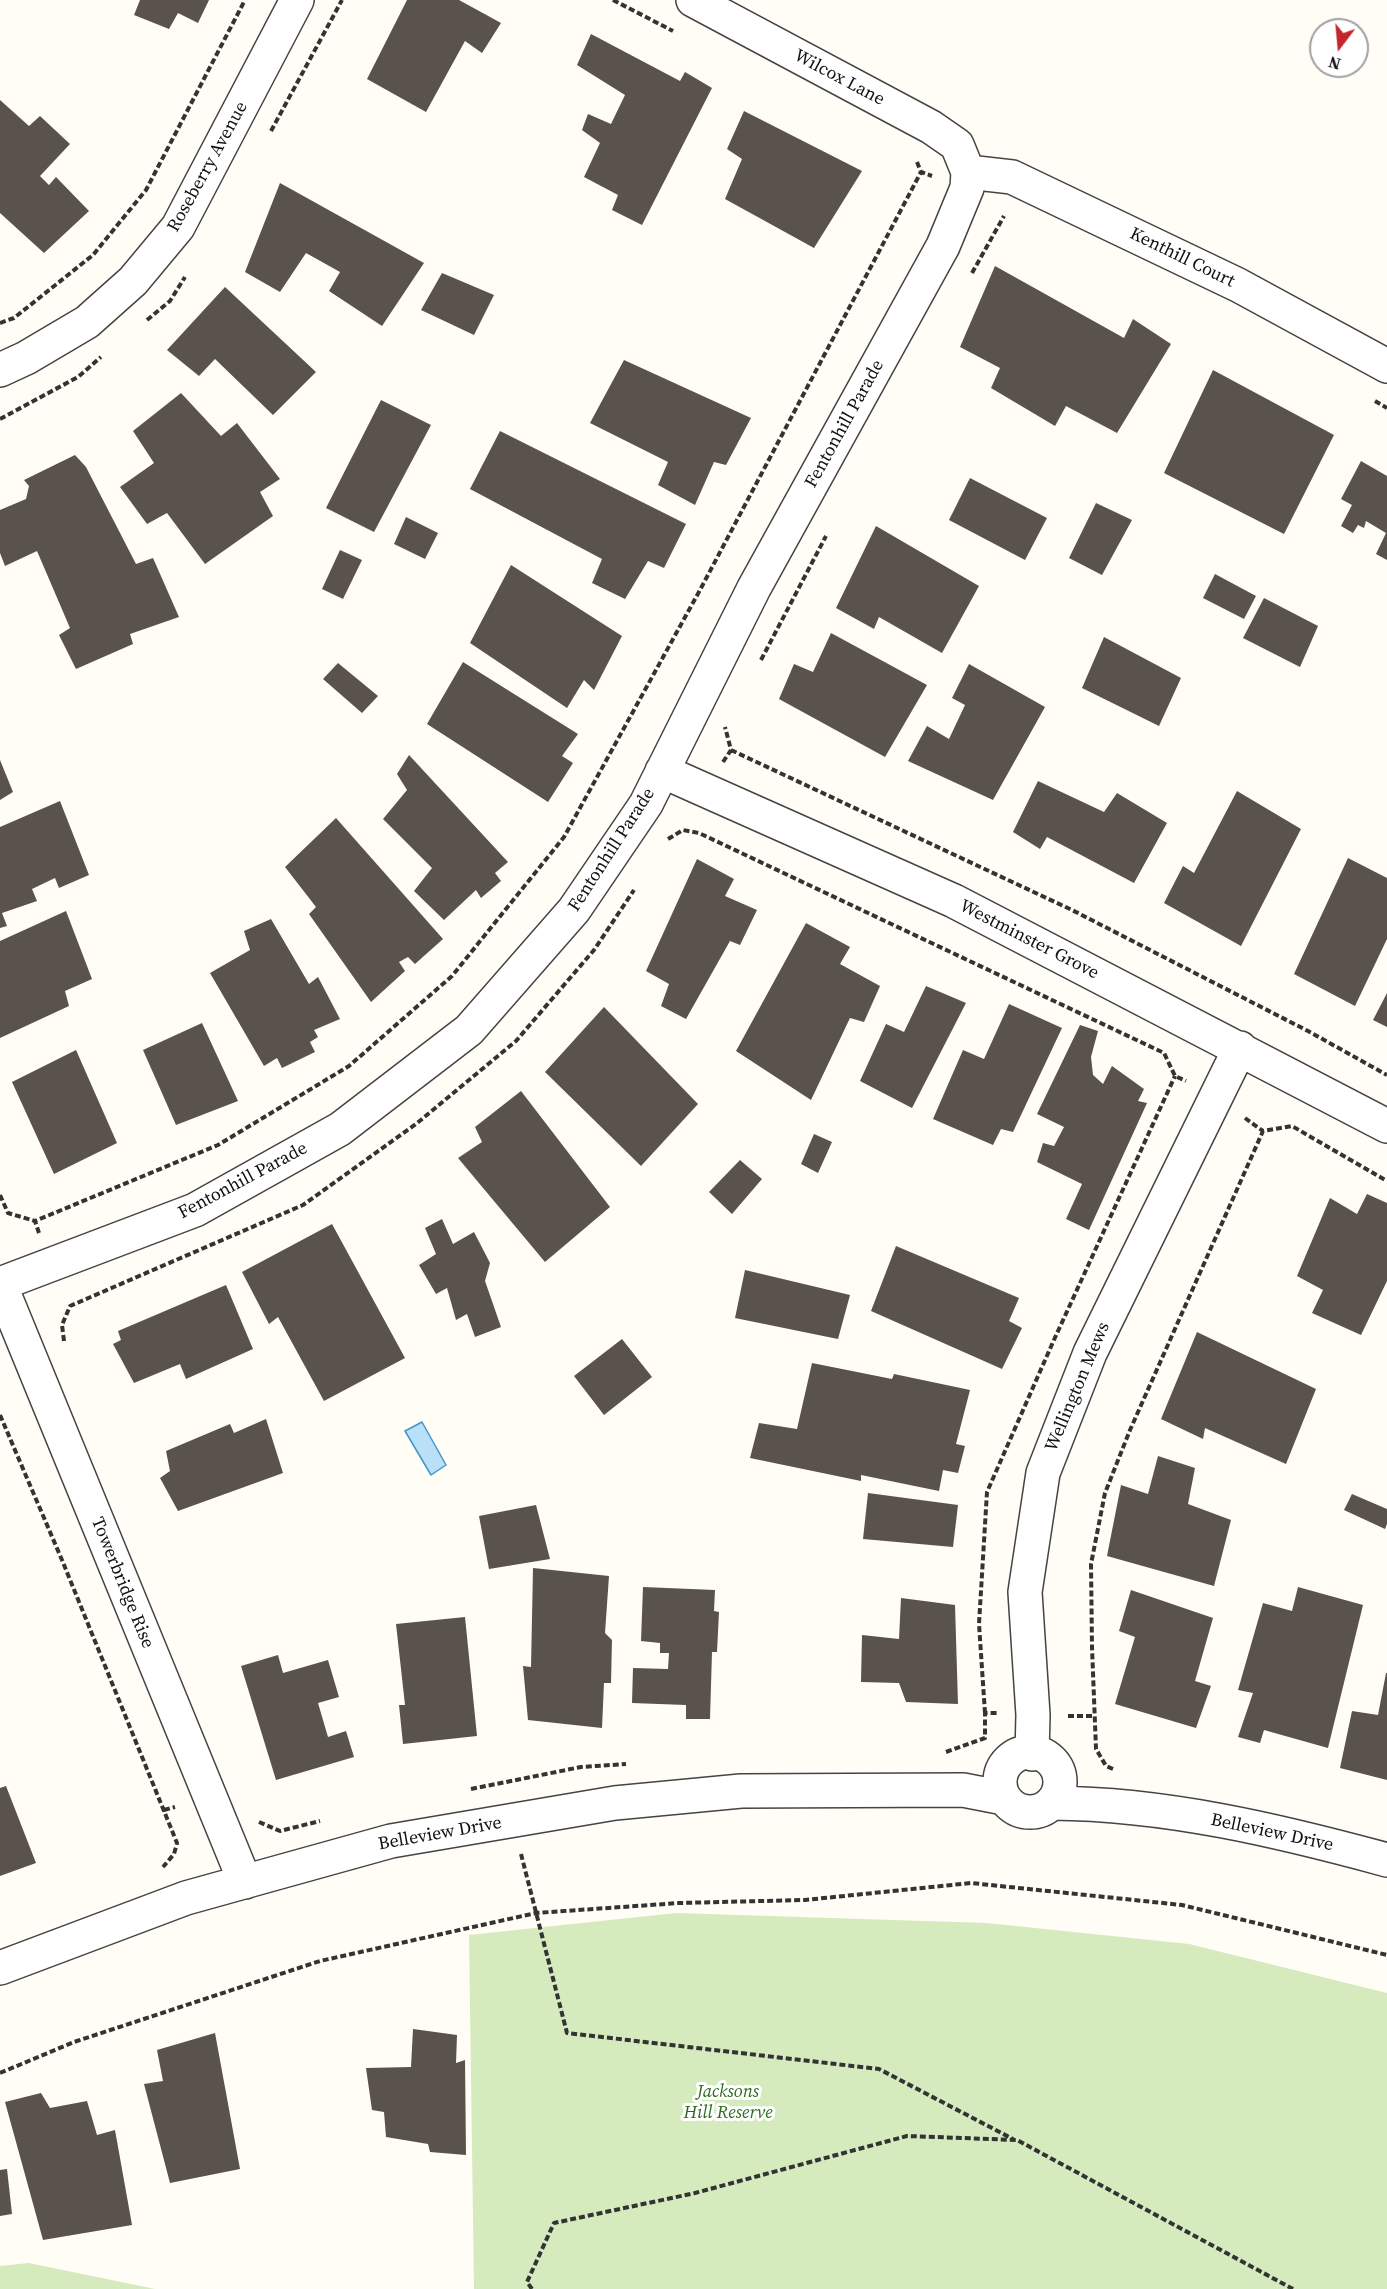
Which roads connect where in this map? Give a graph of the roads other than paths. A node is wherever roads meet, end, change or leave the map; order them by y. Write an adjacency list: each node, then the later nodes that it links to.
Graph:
1 (297, 0): 5 (street, Roseberry Avenue)
2 (693, 0): 3 (street, Wilcox Lane)
3 (968, 172): 4 (street, Kenthill Court); 6 (street, Fentonhill Parade)
4 (1387, 366)
5 (0, 370)
6 (662, 771): 7 (street, Westminster Grove); 9 (street, Fentonhill Parade)
7 (1240, 1048): 8 (street, Westminster Grove); 10 (street, Wellington Mews)
8 (1387, 1126)
9 (0, 1284): 14 (street, Towerbridge Rise)
10 (1024, 1772): 11 (street, Wellington Mews); 11 (street, Belleview Drive); 12 (street, Belleview Drive); 14 (street, Belleview Drive)
11 (1052, 1803): 12 (street, Belleview Drive)
12 (1157, 1809): 13 (street, Belleview Drive)
13 (1387, 1860)
14 (245, 1882): 15 (street, Belleview Drive)
15 (0, 1968)

